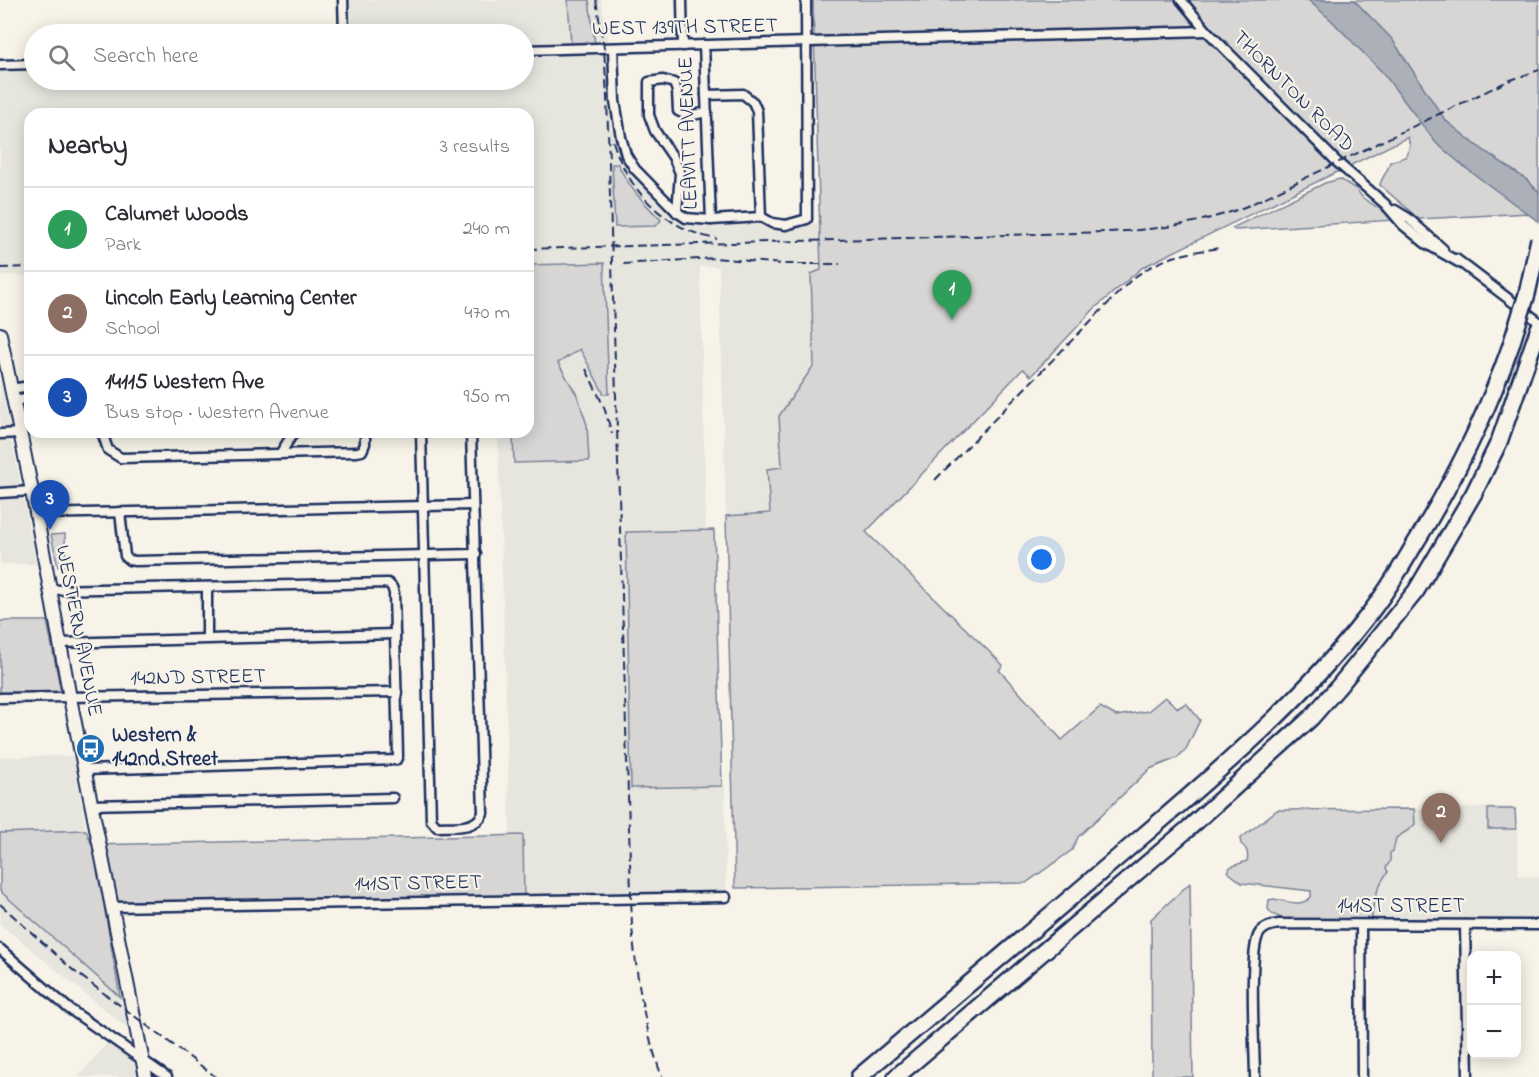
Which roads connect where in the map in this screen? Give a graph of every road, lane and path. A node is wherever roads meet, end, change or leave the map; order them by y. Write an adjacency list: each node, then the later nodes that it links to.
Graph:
1 (343, 0): 5 (street)
2 (682, 0): 9 (street)
3 (806, 0): 7 (street)
4 (1181, 0): 6 (street, THORNTON ROAD)
5 (344, 24)
6 (1207, 31): 7 (street, WEST 139TH STREET); 20 (street, THORNTON ROAD)
7 (807, 43): 8 (street, WEST 139TH STREET); 17 (street)
8 (704, 45): 9 (street, WEST 139TH STREET); 14 (street, LEAVITT AVENUE)
9 (683, 46): 10 (street, WEST 139TH STREET)
10 (613, 48): 11 (street, WEST 139TH STREET); 16 (street)
11 (534, 50)
12 (24, 64): 13 (street)
13 (0, 65)
14 (706, 95): 15 (street, LEAVITT AVENUE); 17 (street)
15 (707, 112): 16 (street); 18 (street, LEAVITT AVENUE)
16 (677, 212): 18 (street)
17 (761, 218): 18 (street)
18 (711, 220)
19 (1539, 239): 62 (highway, bridge)
20 (1539, 322)
21 (1539, 328): 63 (highway)
22 (0, 334): 24 (main road, WESTERN AVENUE)
23 (24, 389): 24 (street)
24 (12, 395): 25 (street); 26 (main road, WESTERN AVENUE)
25 (24, 397)
26 (20, 433): 27 (street); 34 (main road, WESTERN AVENUE)
27 (0, 434)
28 (104, 438): 33 (street)
29 (290, 438): 33 (street)
30 (364, 438): 33 (street)
31 (421, 438): 37 (street)
32 (471, 438): 36 (street)
33 (280, 454)
34 (32, 491): 35 (street); 39 (main road, WESTERN AVENUE)
35 (0, 493)
36 (472, 505): 37 (street); 41 (street)
37 (423, 506): 38 (street); 40 (street)
38 (120, 512): 39 (street); 40 (street)
39 (36, 514): 43 (main road, WESTERN AVENUE)
40 (424, 554): 41 (street); 41 (street)
41 (476, 554)
42 (207, 587): 43 (street); 44 (street); 45 (street)
43 (51, 590): 46 (main road, WESTERN AVENUE)
44 (395, 634): 45 (street); 47 (street)
45 (207, 638): 46 (street)
46 (60, 643): 49 (main road, WESTERN AVENUE)
47 (397, 692): 49 (street, 142ND STREET); 50 (street)
48 (0, 698): 49 (street, 142ND STREET)
49 (70, 698): 50 (main road, WESTERN AVENUE)
50 (85, 770): 52 (main road, WESTERN AVENUE)
51 (393, 798): 52 (street)
52 (92, 805): 54 (main road, WESTERN AVENUE)
53 (726, 897): 54 (street, 141ST STREET)
54 (111, 907): 59 (main road, WESTERN AVENUE)
55 (1361, 925): 56 (street, 141ST STREET); 64 (street, 141ST STREET); 65 (street)
56 (1465, 925): 57 (street, 141ST STREET); 66 (street)
57 (1539, 925)
58 (0, 949): 59 (street)
59 (143, 1061): 60 (main road, WESTERN AVENUE); 61 (street)
60 (146, 1077)
61 (167, 1077)
62 (859, 1077)
63 (896, 1077)
64 (1255, 1077)
65 (1362, 1077)
66 (1468, 1077)

